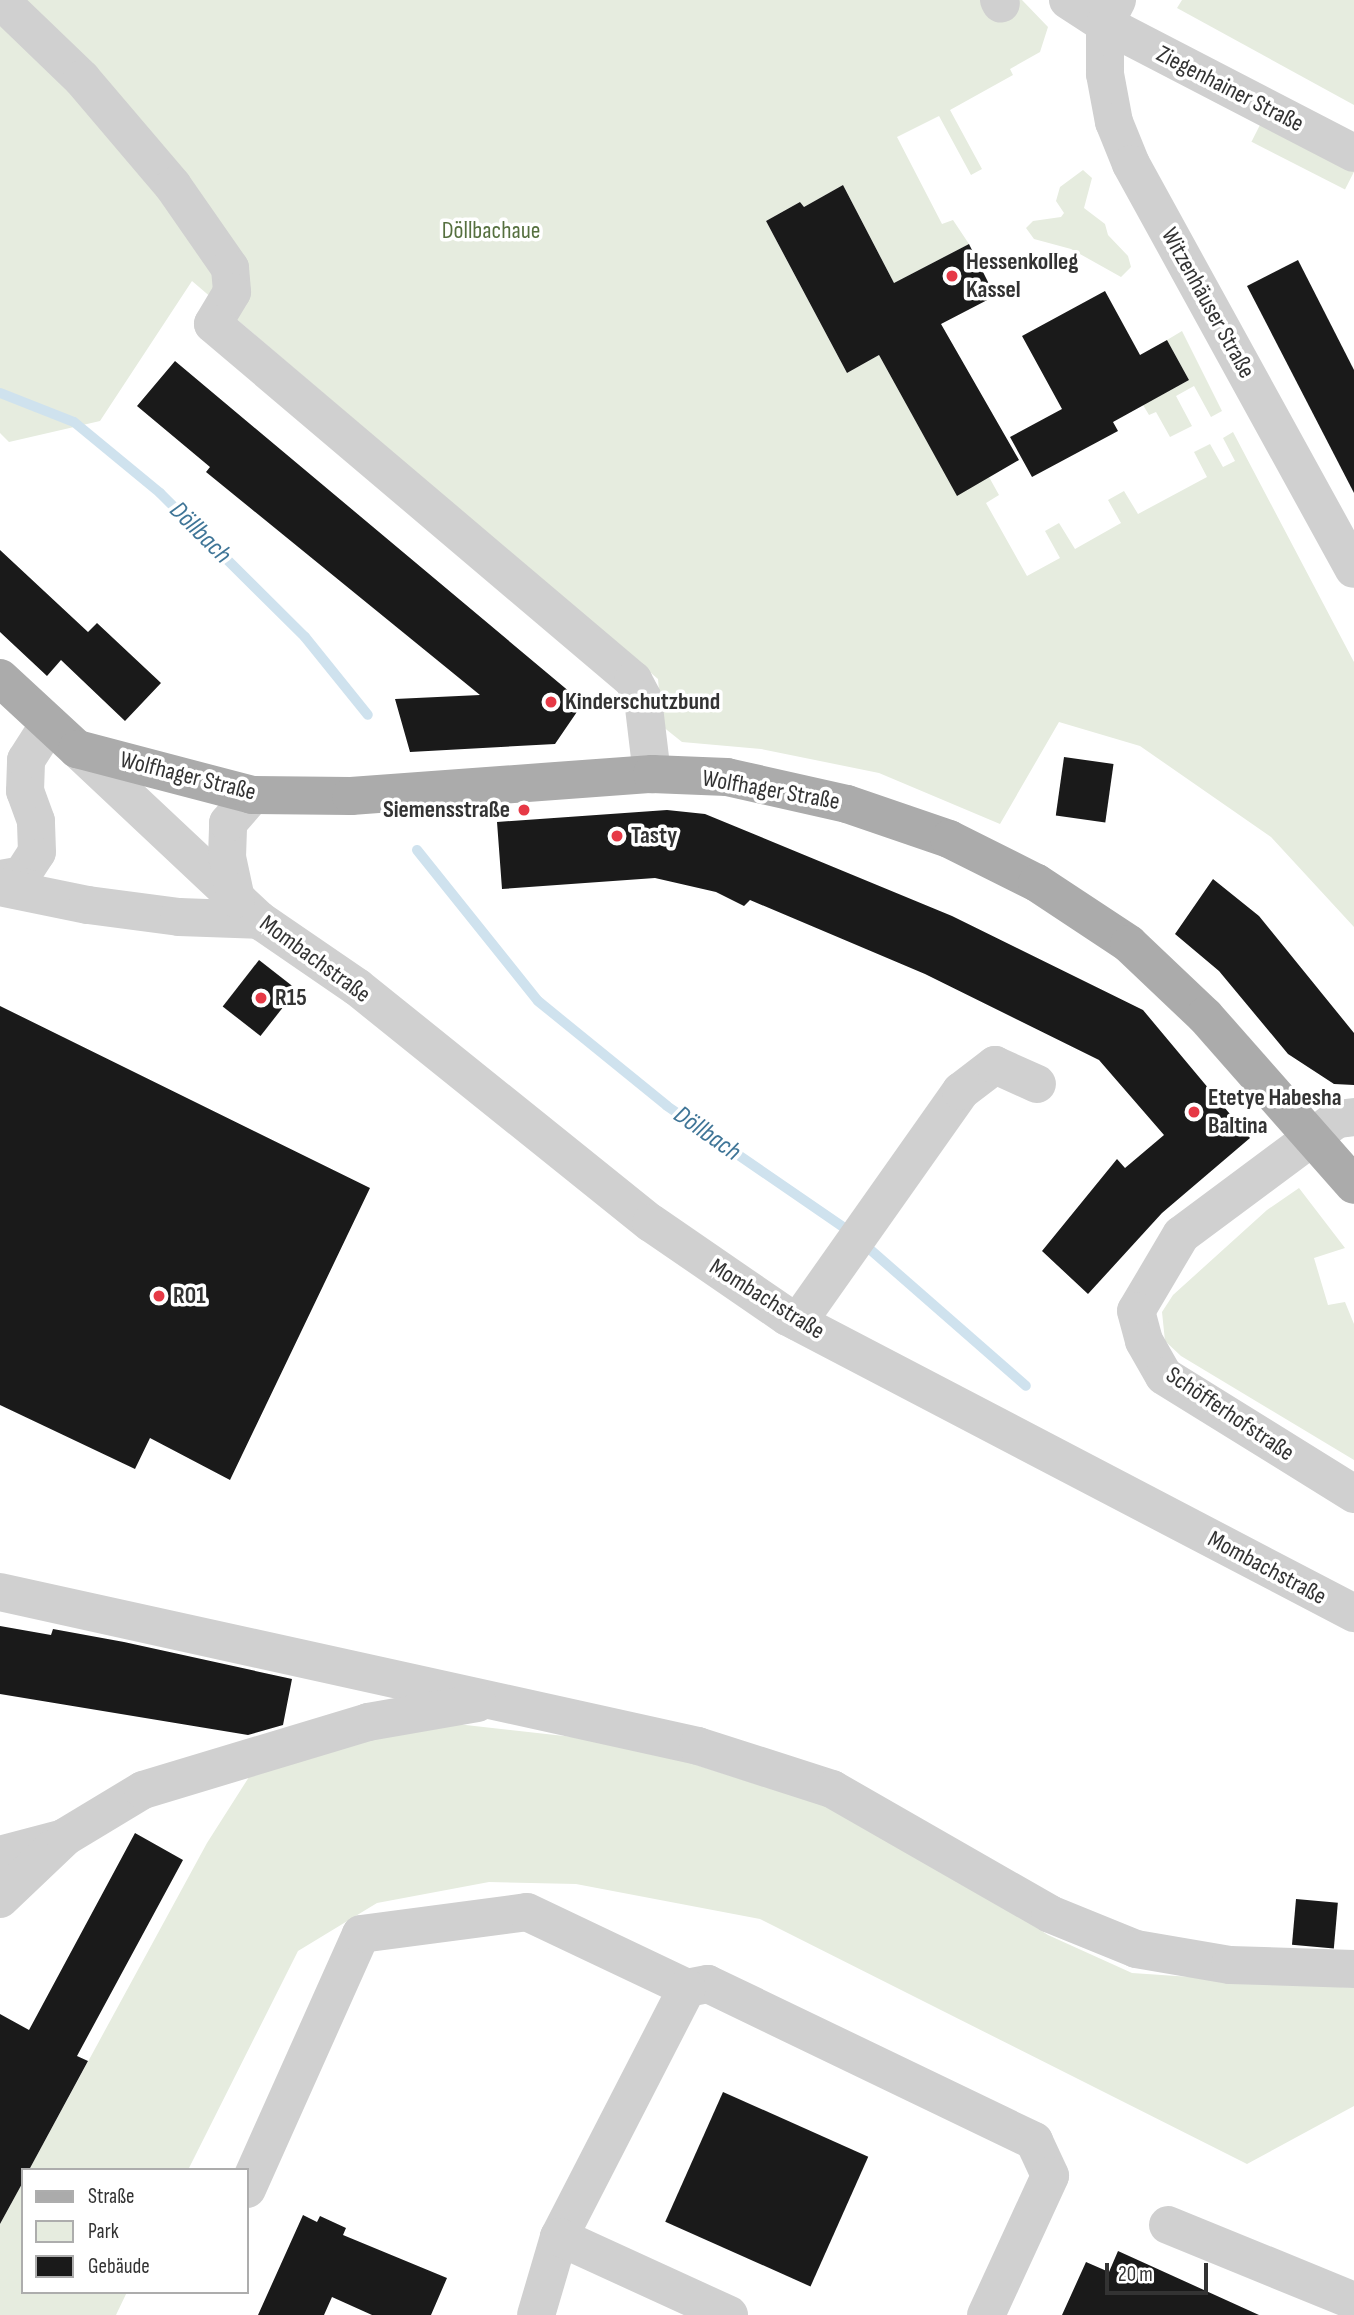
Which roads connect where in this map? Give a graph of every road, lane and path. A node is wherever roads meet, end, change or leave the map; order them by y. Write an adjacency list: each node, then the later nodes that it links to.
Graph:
1 (0, 0): 9 (street)
2 (1068, 0): 3 (street, Ziegenhainer Straße)
3 (1111, 12): 4 (street, Ziegenhainer Straße); 5 (street, Witzenhäuser Straße)
4 (1354, 153)
5 (1354, 569)
6 (0, 678): 7 (main road, Wolfhager Straße)
7 (49, 724): 8 (main road, Wolfhager Straße); 11 (street)
8 (77, 748): 10 (main road, Wolfhager Straße); 13 (street, Mombachstraße)
9 (652, 774): 10 (main road, Wolfhager Straße); 16 (main road, Wolfhager Straße)
10 (252, 796): 13 (street, Mombachstraße)
11 (0, 879)
12 (0, 887): 13 (street)
13 (248, 910): 18 (street, Mombachstraße)
14 (1037, 1084): 18 (street)
15 (1354, 1117): 16 (street)
16 (1314, 1135): 17 (main road, Wolfhager Straße); 19 (street, Schöfferhofstraße)
17 (1354, 1185)
18 (798, 1322): 21 (street, Mombachstraße)
19 (1354, 1494)
20 (0, 1592): 22 (street)
21 (1354, 1614)
22 (503, 1700): 23 (street); 26 (street)
23 (65, 1837): 24 (street); 25 (street)
24 (0, 1854)
25 (0, 1899)
26 (1336, 1970)
27 (687, 1988): 28 (street); 30 (street); 34 (street)
28 (248, 2187)
29 (1168, 2225): 31 (street)
30 (559, 2237): 32 (street); 33 (street)
31 (1354, 2301)
32 (536, 2315)
33 (729, 2315)
34 (986, 2315)

